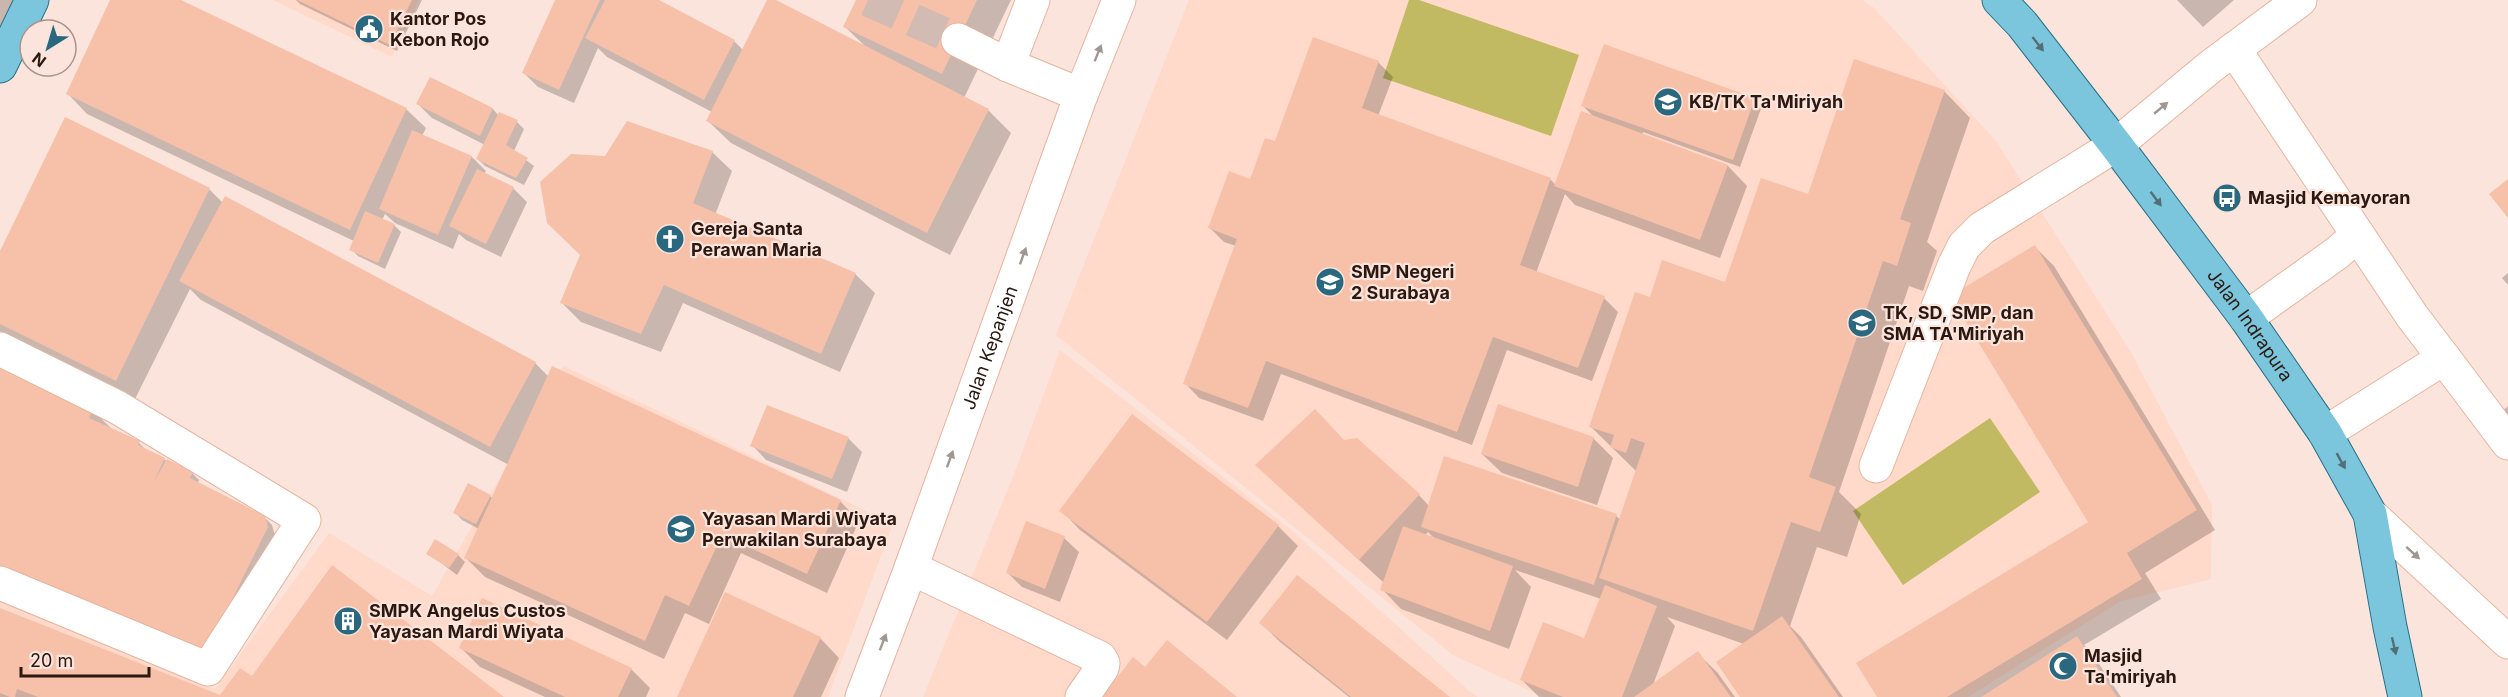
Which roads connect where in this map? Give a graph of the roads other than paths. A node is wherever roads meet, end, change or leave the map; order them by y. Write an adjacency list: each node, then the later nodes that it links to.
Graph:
1 (32, 0): 9 (main road)
2 (1033, 0): 8 (street)
3 (1119, 0): 10 (street, Jalan Kepanjen, one-way to 3)
4 (1999, 0): 11 (main road, Jalan Indrapura, one-way to 11)
5 (2301, 0): 7 (street)
6 (958, 40): 8 (street)
7 (2234, 49): 11 (street, one-way to 7); 12 (street)
8 (1008, 65): 10 (street)
9 (0, 66)
10 (1081, 95): 20 (street, Jalan Kepanjen, one-way to 10)
11 (2116, 145): 13 (main road, Jalan Indrapura, one-way to 13); 18 (street)
12 (2358, 235): 13 (street); 15 (street)
13 (2246, 318): 16 (main road, Jalan Indrapura)
14 (0, 349): 21 (street)
15 (2444, 358): 16 (street); 17 (street)
16 (2325, 433): 19 (main road, Jalan Indrapura, one-way to 19)
17 (2508, 443)
18 (1876, 466)
19 (2370, 514): 22 (street, one-way to 22); 25 (main road, Jalan Indrapura, one-way to 25)
20 (911, 568): 23 (street, Jalan Kepanjen, one-way to 20); 24 (street)
21 (0, 583)
22 (2508, 642)
23 (862, 697)
24 (1082, 697)
25 (2405, 697)

